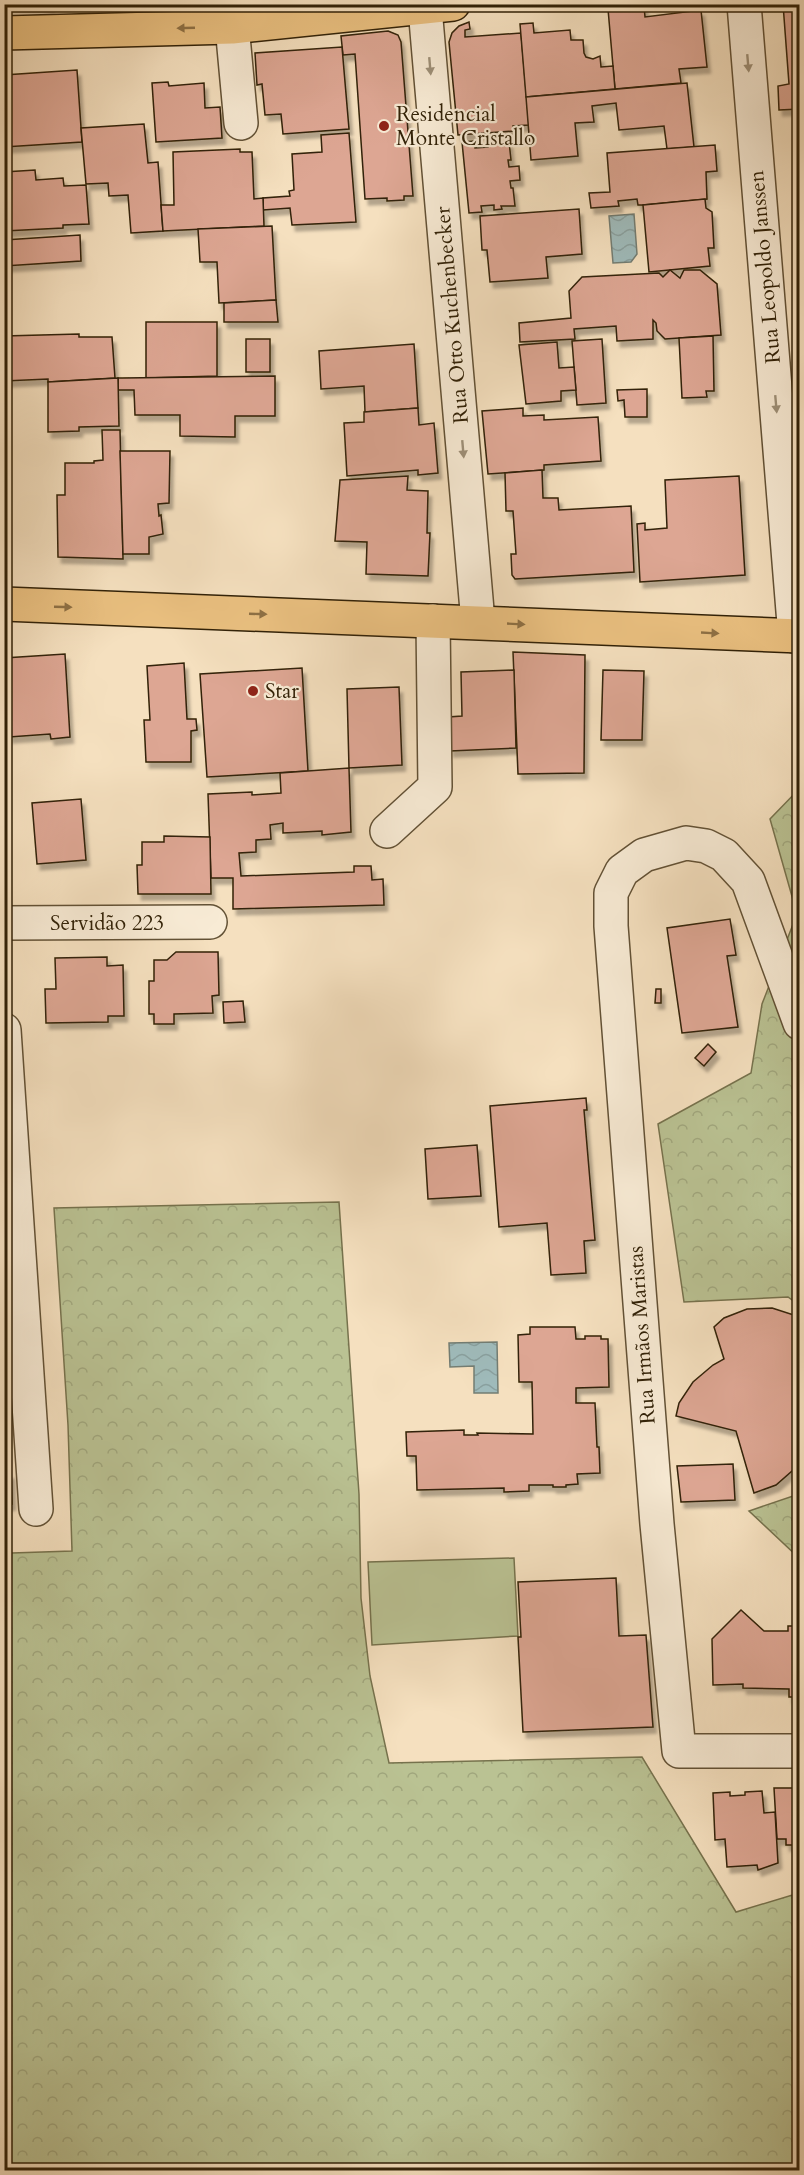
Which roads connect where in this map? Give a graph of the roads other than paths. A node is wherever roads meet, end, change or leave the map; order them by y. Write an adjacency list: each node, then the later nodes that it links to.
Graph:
1 (744, 4): 9 (street, Rua Leopoldo Janssen, one-way to 9)
2 (439, 6): 3 (main road); 8 (street, Rua Otto Kuchenbecker, one-way to 8)
3 (231, 16): 4 (main road, one-way to 4); 5 (street)
4 (4, 33)
5 (241, 123)
6 (4, 604): 7 (main road, one-way to 7)
7 (433, 621): 8 (main road); 10 (street)
8 (478, 622): 9 (main road, one-way to 9)
9 (797, 636)
10 (387, 831)
11 (210, 922): 12 (street, Servidão 223)
12 (4, 923)
13 (800, 1023): 16 (street, Rua Irmãos Maristas)
14 (4, 1030): 15 (street)
15 (36, 1509)
16 (800, 1751)

